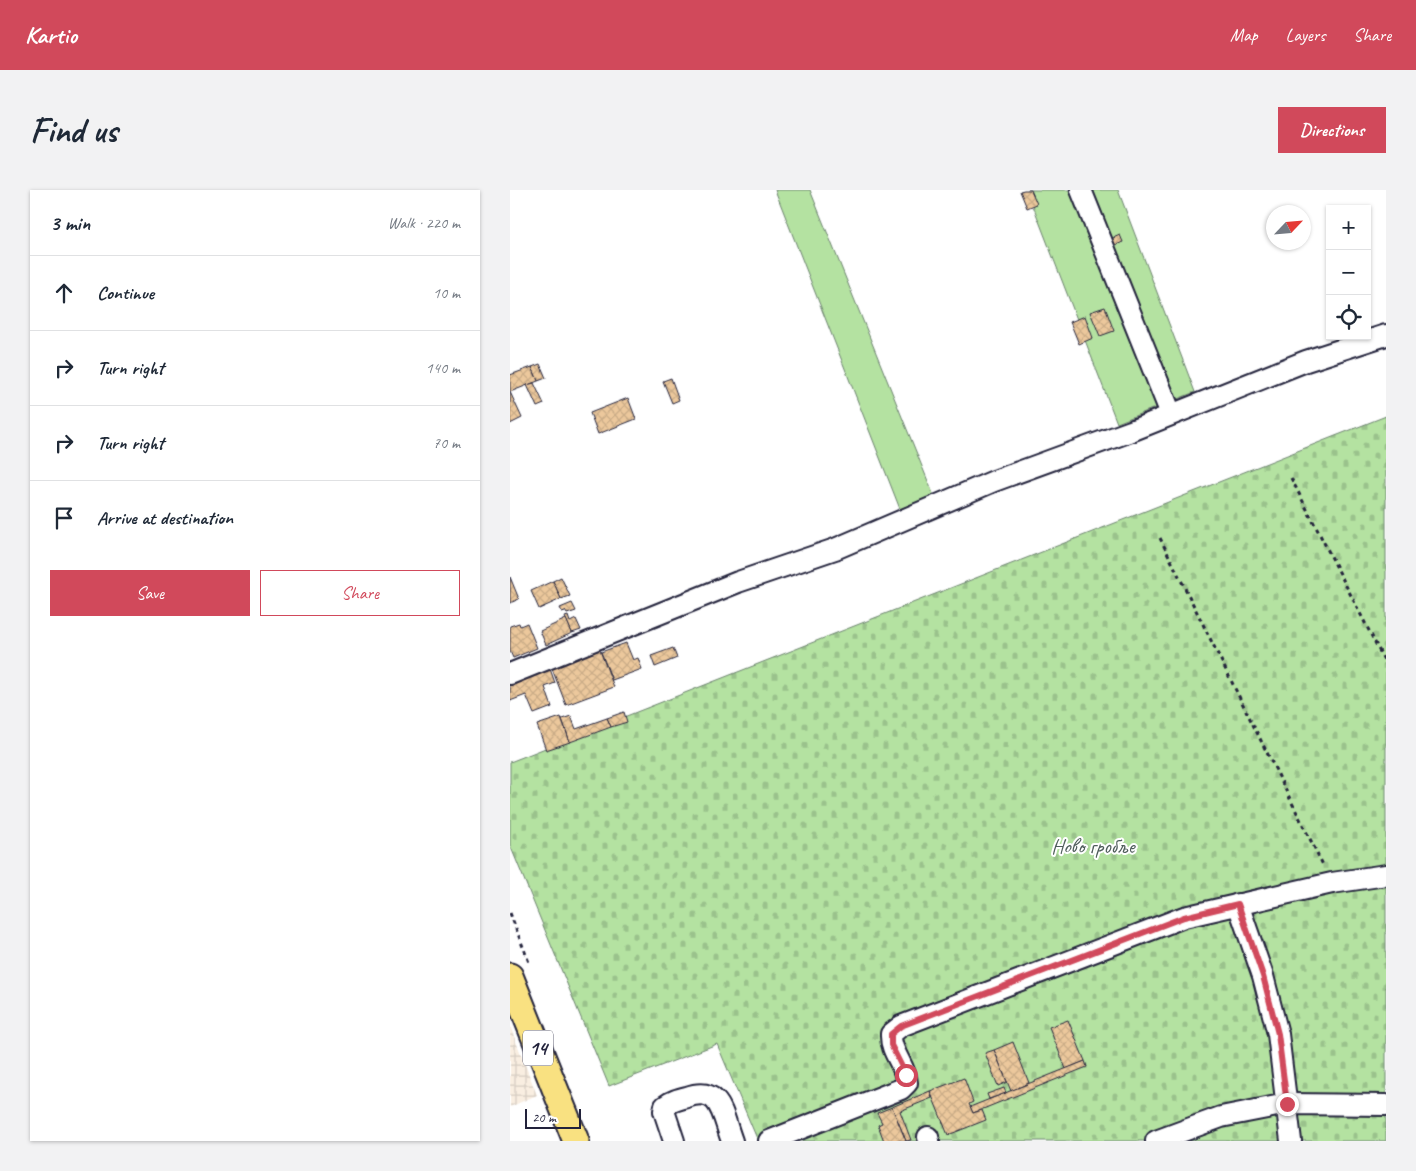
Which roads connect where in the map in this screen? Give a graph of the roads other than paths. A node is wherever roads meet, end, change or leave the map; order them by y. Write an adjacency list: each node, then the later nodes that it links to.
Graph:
1 (1081, 190): 3 (lane)
2 (1386, 335): 3 (lane)
3 (1171, 414): 4 (lane)
4 (510, 674)
5 (1386, 875): 6 (lane)
6 (1238, 904): 9 (lane); 14 (lane)
7 (510, 976): 8 (main road, 14)
8 (516, 1008): 11 (main road, 14)
9 (1287, 1104): 10 (lane); 15 (lane); 16 (lane)
10 (1386, 1105)
11 (576, 1141)
12 (674, 1141): 13 (lane)
13 (732, 1141)
14 (769, 1141)
15 (1156, 1141)
16 (1291, 1141)

